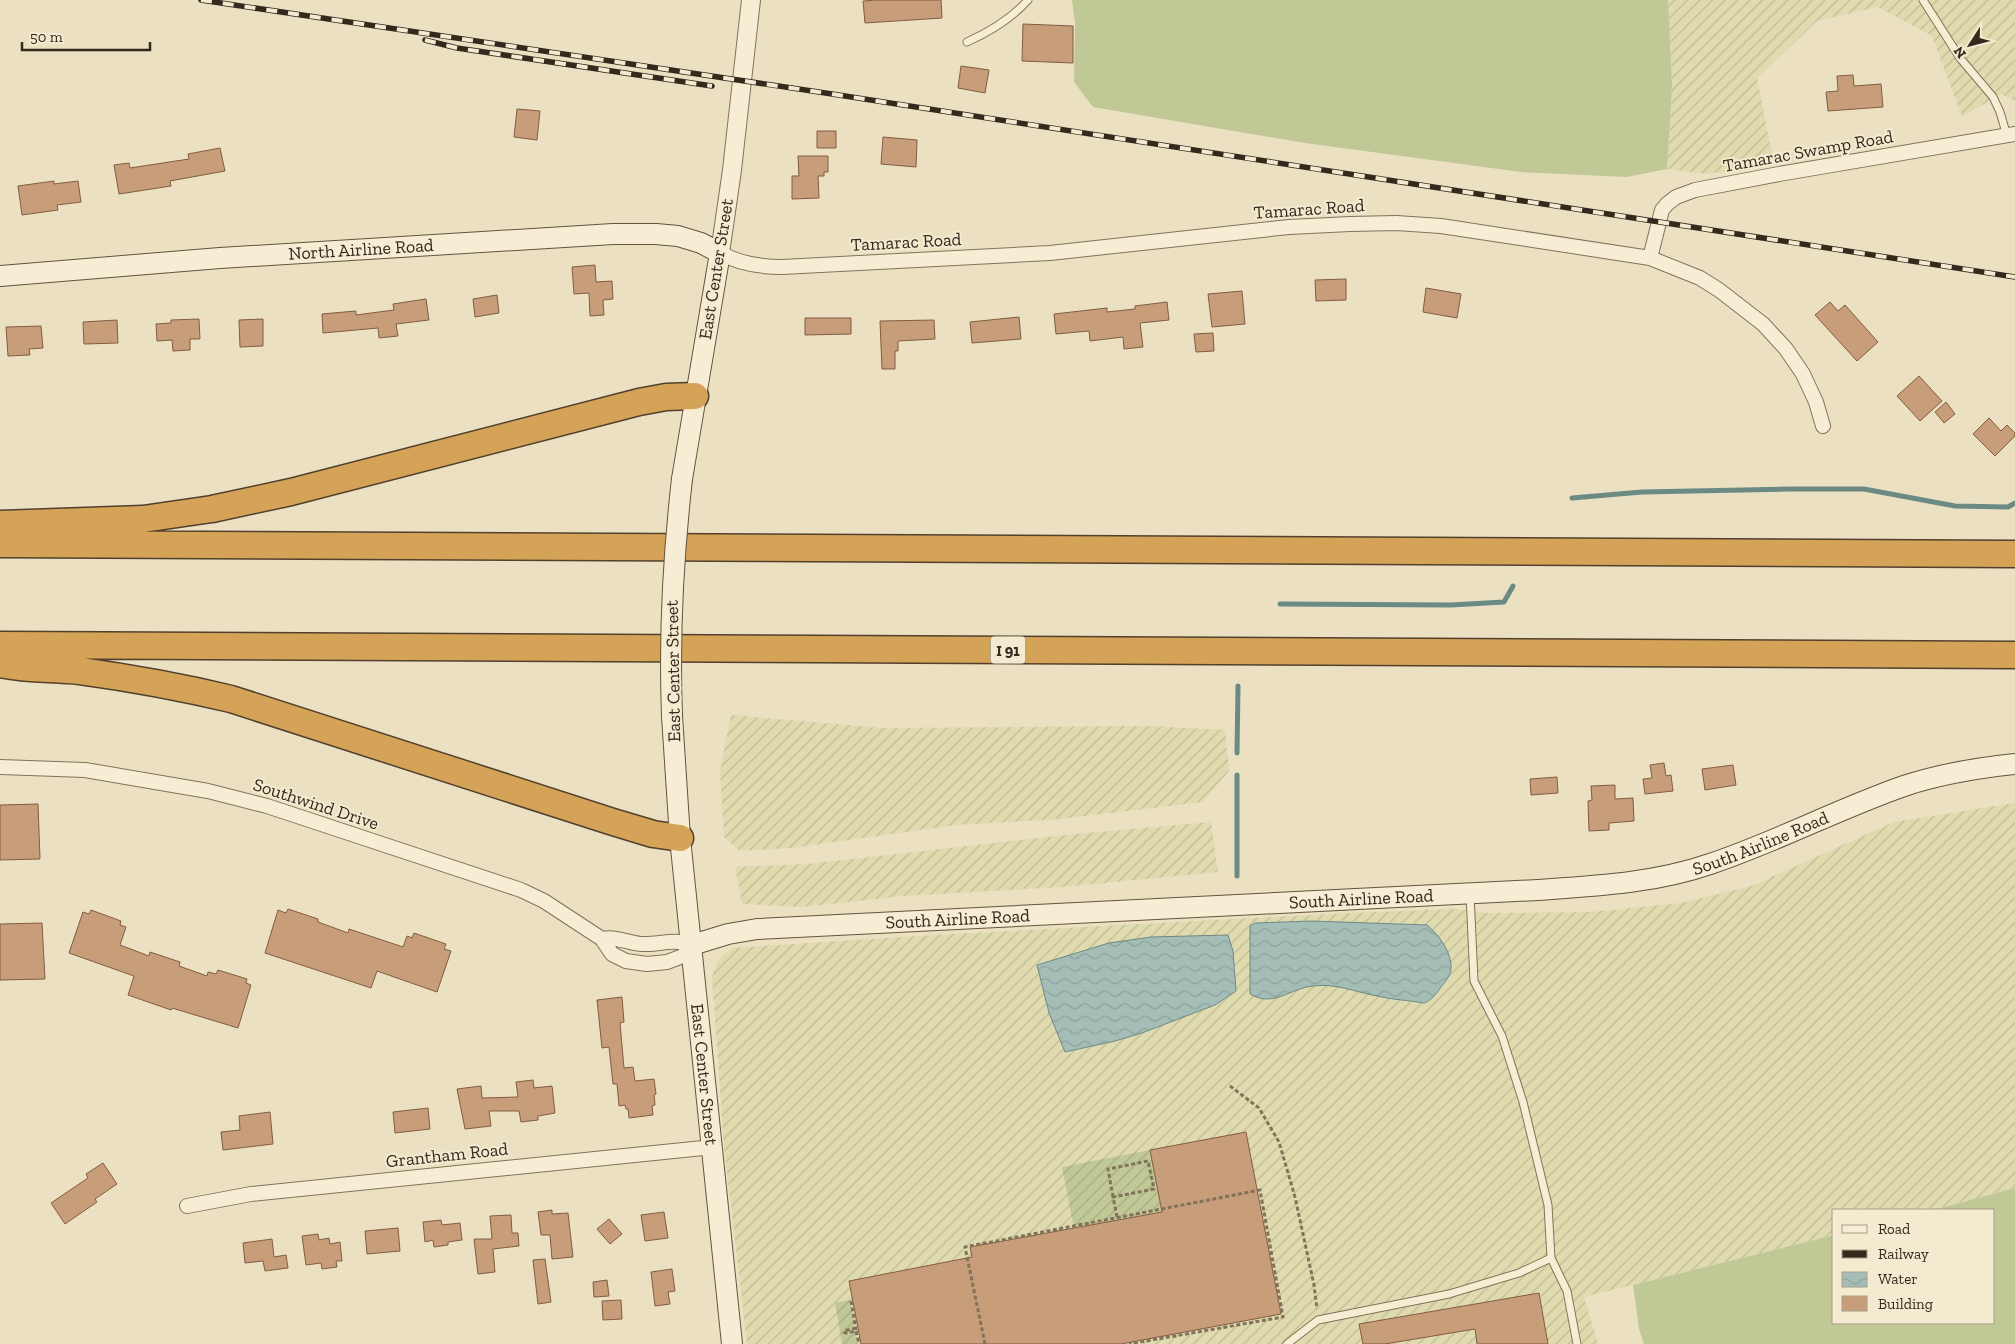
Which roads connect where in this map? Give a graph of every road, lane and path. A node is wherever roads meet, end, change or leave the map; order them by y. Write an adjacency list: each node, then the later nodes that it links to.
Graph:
1 (751, 0): 6 (street, East Center Street)
2 (1028, 0): 4 (lane)
3 (1924, 0): 5 (lane)
4 (968, 42)
5 (2011, 135): 7 (street, Tamarac Swamp Road)
6 (720, 253): 7 (street, Tamarac Road); 8 (main road, North Airline Road); 9 (main road, East Center Street)
7 (1650, 258): 10 (street, Tamarac Road)
8 (0, 276)
9 (695, 396): 11 (highway); 19 (main road, East Center Street, bridge)
10 (1823, 426)
11 (0, 524)
12 (0, 544): 13 (highway)
13 (2015, 554)
14 (0, 645): 15 (highway, I 91)
15 (2015, 655)
16 (0, 664): 19 (highway)
17 (2015, 764): 20 (main road, South Airline Road)
18 (0, 767): 21 (street, Southwind Drive)
19 (680, 838): 22 (main road, East Center Street)
20 (1470, 893): 22 (main road, South Airline Road); 28 (lane)
21 (602, 939): 22 (street, Southwind Drive); 22 (street, Southwind Drive)
22 (692, 944): 24 (main road, East Center Street)
23 (1230, 1086): 30 (path)
24 (712, 1147): 26 (street, Grantham Road); 31 (main road, East Center Street)
25 (1113, 1197): 25 (path); 27 (path)
26 (187, 1206)
27 (1117, 1217): 33 (path); 34 (path)
28 (1552, 1258): 30 (lane); 36 (lane)
29 (851, 1301): 32 (path)
30 (1318, 1320): 35 (lane)
31 (732, 1344)
32 (859, 1344)
33 (985, 1344)
34 (1129, 1344)
35 (1287, 1344)
36 (1577, 1344)

